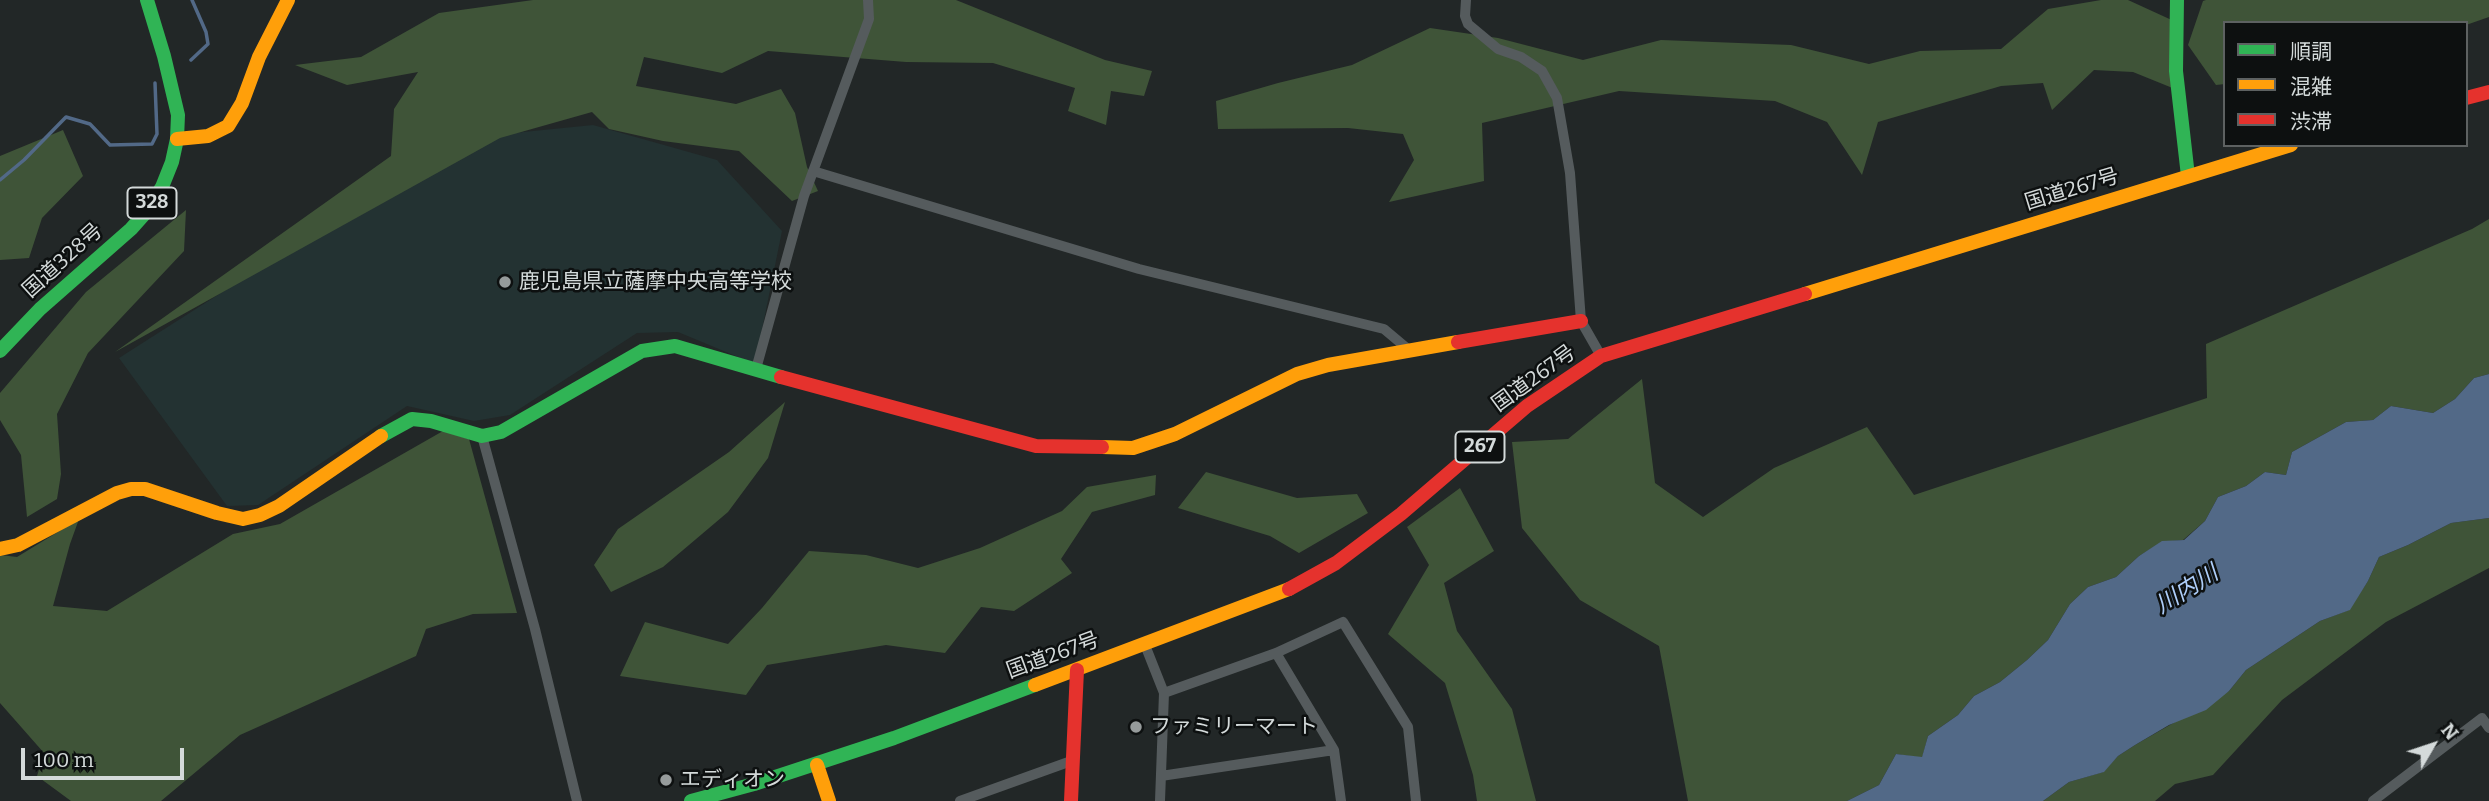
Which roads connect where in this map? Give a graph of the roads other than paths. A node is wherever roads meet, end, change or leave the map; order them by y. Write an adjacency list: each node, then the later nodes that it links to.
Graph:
1 (147, 0): 8 (main road, 国道328号 / 328)
2 (288, 0): 8 (main road)
3 (869, 0): 10 (street)
4 (1466, 0): 12 (street)
5 (2177, 0): 11 (main road)
6 (2489, 92): 7 (main road)
7 (2468, 97)
8 (177, 139): 13 (main road, 国道328号 / 328)
9 (2284, 147): 11 (main road, 国道267号 / 267)
10 (813, 171): 14 (street); 16 (street)
11 (2188, 176): 15 (main road, 国道267号 / 267)
12 (1581, 321): 14 (main road); 15 (street)
13 (0, 351)
14 (1409, 351): 16 (main road)
15 (1601, 356): 19 (main road, 国道267号 / 267)
16 (756, 369): 17 (main road)
17 (481, 436): 18 (main road); 29 (street)
18 (0, 549)
19 (1145, 645): 21 (main road, 国道267号 / 267); 22 (street)
20 (1276, 653): 22 (street); 24 (street); 37 (street)
21 (1077, 670): 25 (main road); 26 (main road, 国道267号 / 267)
22 (1164, 693): 27 (street)
23 (2489, 728): 38 (street)
24 (1334, 750): 27 (street); 36 (street)
25 (1074, 760): 28 (street); 34 (main road)
26 (817, 765): 30 (main road, 国道267号 / 267); 31 (main road)
27 (1161, 776): 35 (street)
28 (999, 787): 32 (street); 33 (street)
29 (577, 801)
30 (691, 801)
31 (829, 801)
32 (960, 801)
33 (998, 801)
34 (1071, 801)
35 (1160, 801)
36 (1341, 801)
37 (1416, 801)
38 (2373, 801)

